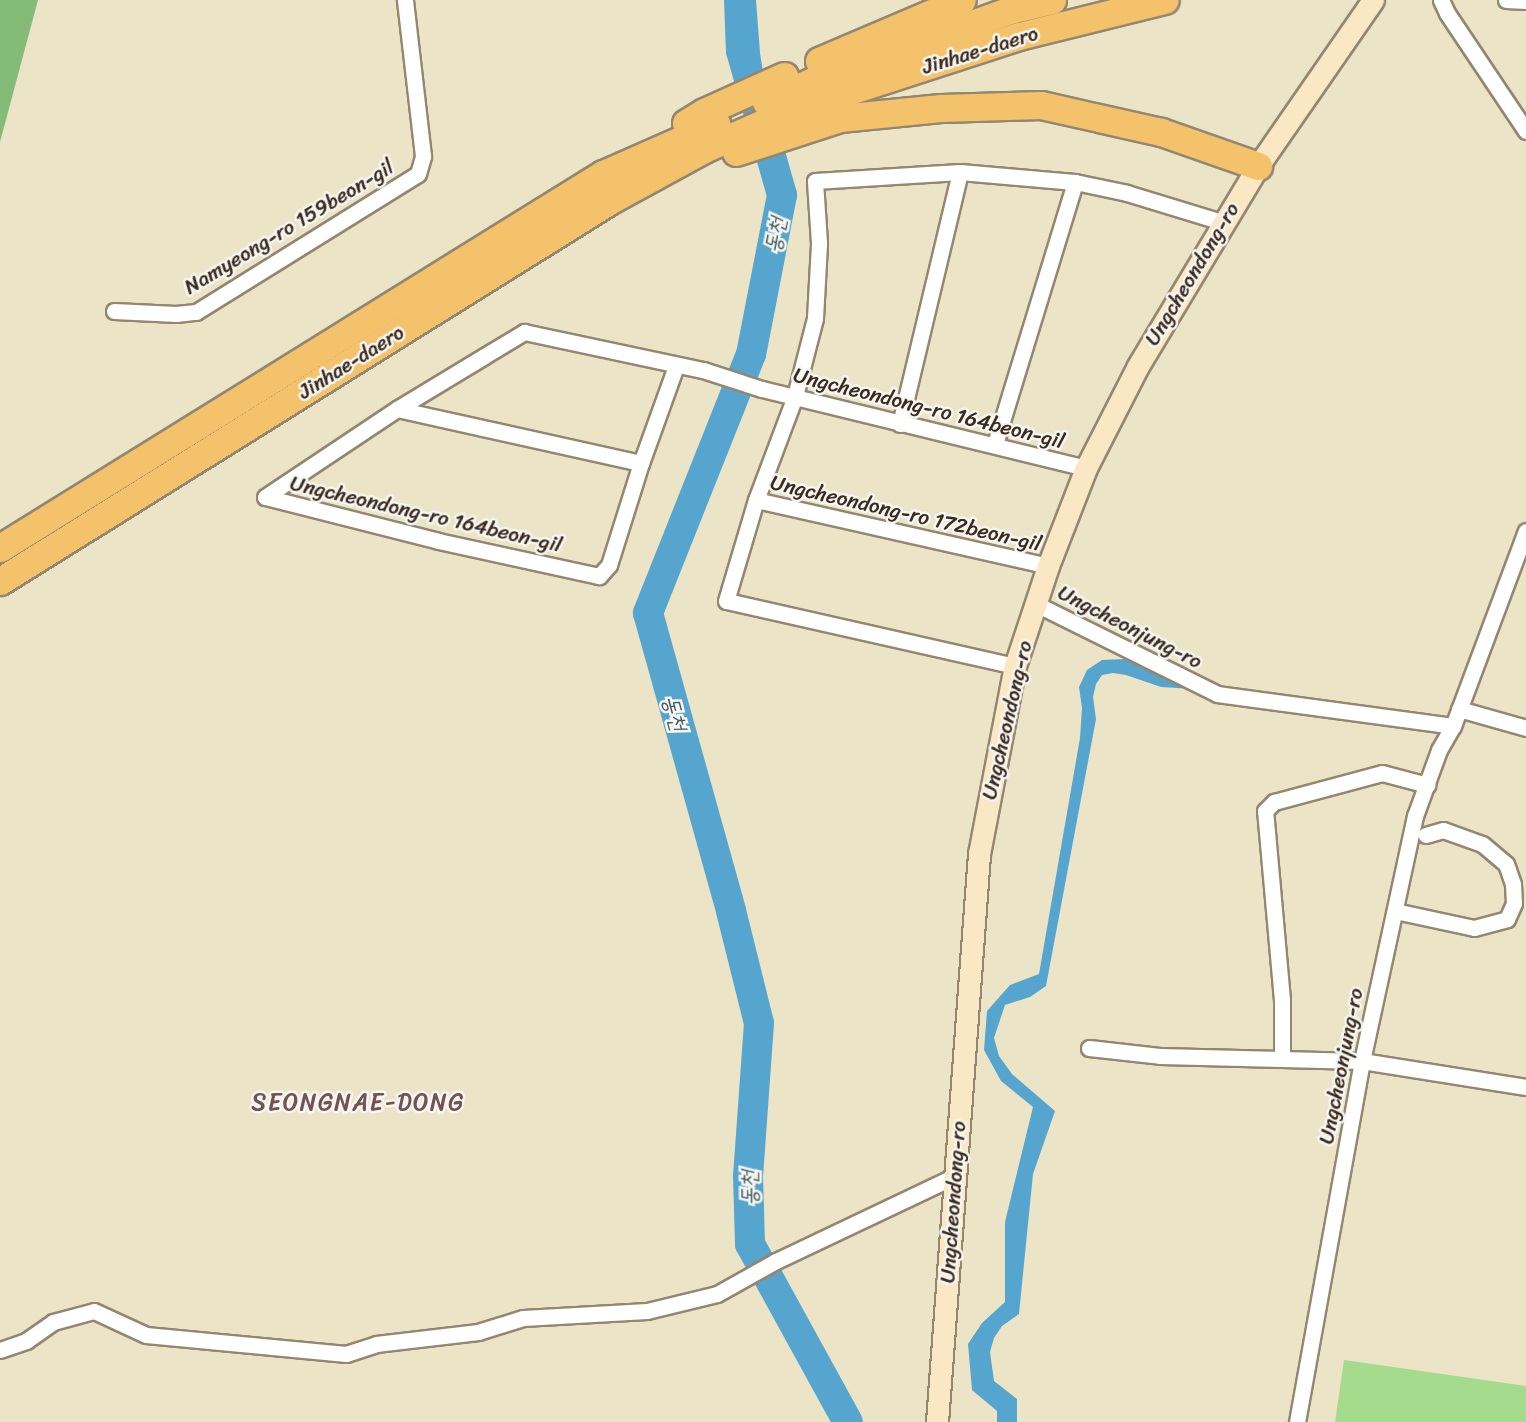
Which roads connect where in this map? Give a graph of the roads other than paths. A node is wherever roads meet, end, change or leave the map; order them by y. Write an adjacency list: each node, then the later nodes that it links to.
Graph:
1 (405, 0): 16 (street, Namyeong-ro 159beon-gil)
2 (962, 0): 9 (highway)
3 (1052, 0): 9 (highway, Jinhae-daero)
4 (1165, 0): 11 (highway, Jinhae-daero)
5 (1373, 0): 12 (main road, Ungcheondong-ro)
6 (1441, 0): 10 (street)
7 (1506, 0): 8 (street)
8 (1526, 1)
9 (810, 74): 11 (highway)
10 (1526, 131)
11 (706, 138): 12 (highway); 26 (highway, Jinhae-daero); 29 (highway, Jinhae-daero)
12 (1258, 166): 15 (main road, Ungcheondong-ro)
13 (960, 172): 14 (street); 18 (street, Ungcheondong-ro 172beon-gil); 20 (street)
14 (1075, 182): 15 (street); 21 (street)
15 (1222, 222): 23 (main road, Ungcheondong-ro)
16 (114, 311)
17 (676, 366): 18 (street, Ungcheondong-ro 164beon-gil); 19 (street, Ungcheondong-ro 164beon-gil); 22 (street, Ungcheondong-ro 164beon-gil)
18 (795, 396): 20 (street, Ungcheondong-ro 164beon-gil); 24 (street, Ungcheondong-ro 172beon-gil)
19 (397, 409): 22 (street); 22 (street, Ungcheondong-ro 164beon-gil)
20 (900, 424): 21 (street, Ungcheondong-ro 164beon-gil)
21 (995, 444): 23 (street, Ungcheondong-ro 164beon-gil)
22 (641, 463)
23 (1086, 468): 27 (main road, Ungcheondong-ro)
24 (756, 500): 27 (street, Ungcheondong-ro 172beon-gil); 31 (street, Ungcheondong-ro 172beon-gil)
25 (1526, 531): 28 (street, Ungcheonjung-ro)
26 (0, 548)
27 (1048, 566): 30 (main road, Ungcheondong-ro)
28 (1519, 574): 32 (street, Ungcheonjung-ro)
29 (0, 581)
30 (1036, 604): 31 (main road, Ungcheondong-ro); 33 (street, Ungcheonjung-ro)
31 (1015, 666): 42 (main road, Ungcheondong-ro)
32 (1459, 709): 33 (street, Ungcheonjung-ro); 34 (street)
33 (1453, 726): 35 (street, Ungcheonjung-ro)
34 (1526, 728)
35 (1426, 785): 37 (street, Ungcheonjung-ro); 39 (street)
36 (1426, 835): 37 (street)
37 (1395, 911): 40 (street, Ungcheonjung-ro)
38 (1089, 1048): 39 (street)
39 (1282, 1059): 40 (street)
40 (1362, 1061): 41 (street); 45 (street, Ungcheonjung-ro)
41 (1526, 1087)
42 (955, 1176): 43 (street); 44 (main road, Ungcheondong-ro)
43 (0, 1350)
44 (937, 1422)
45 (1297, 1422)

